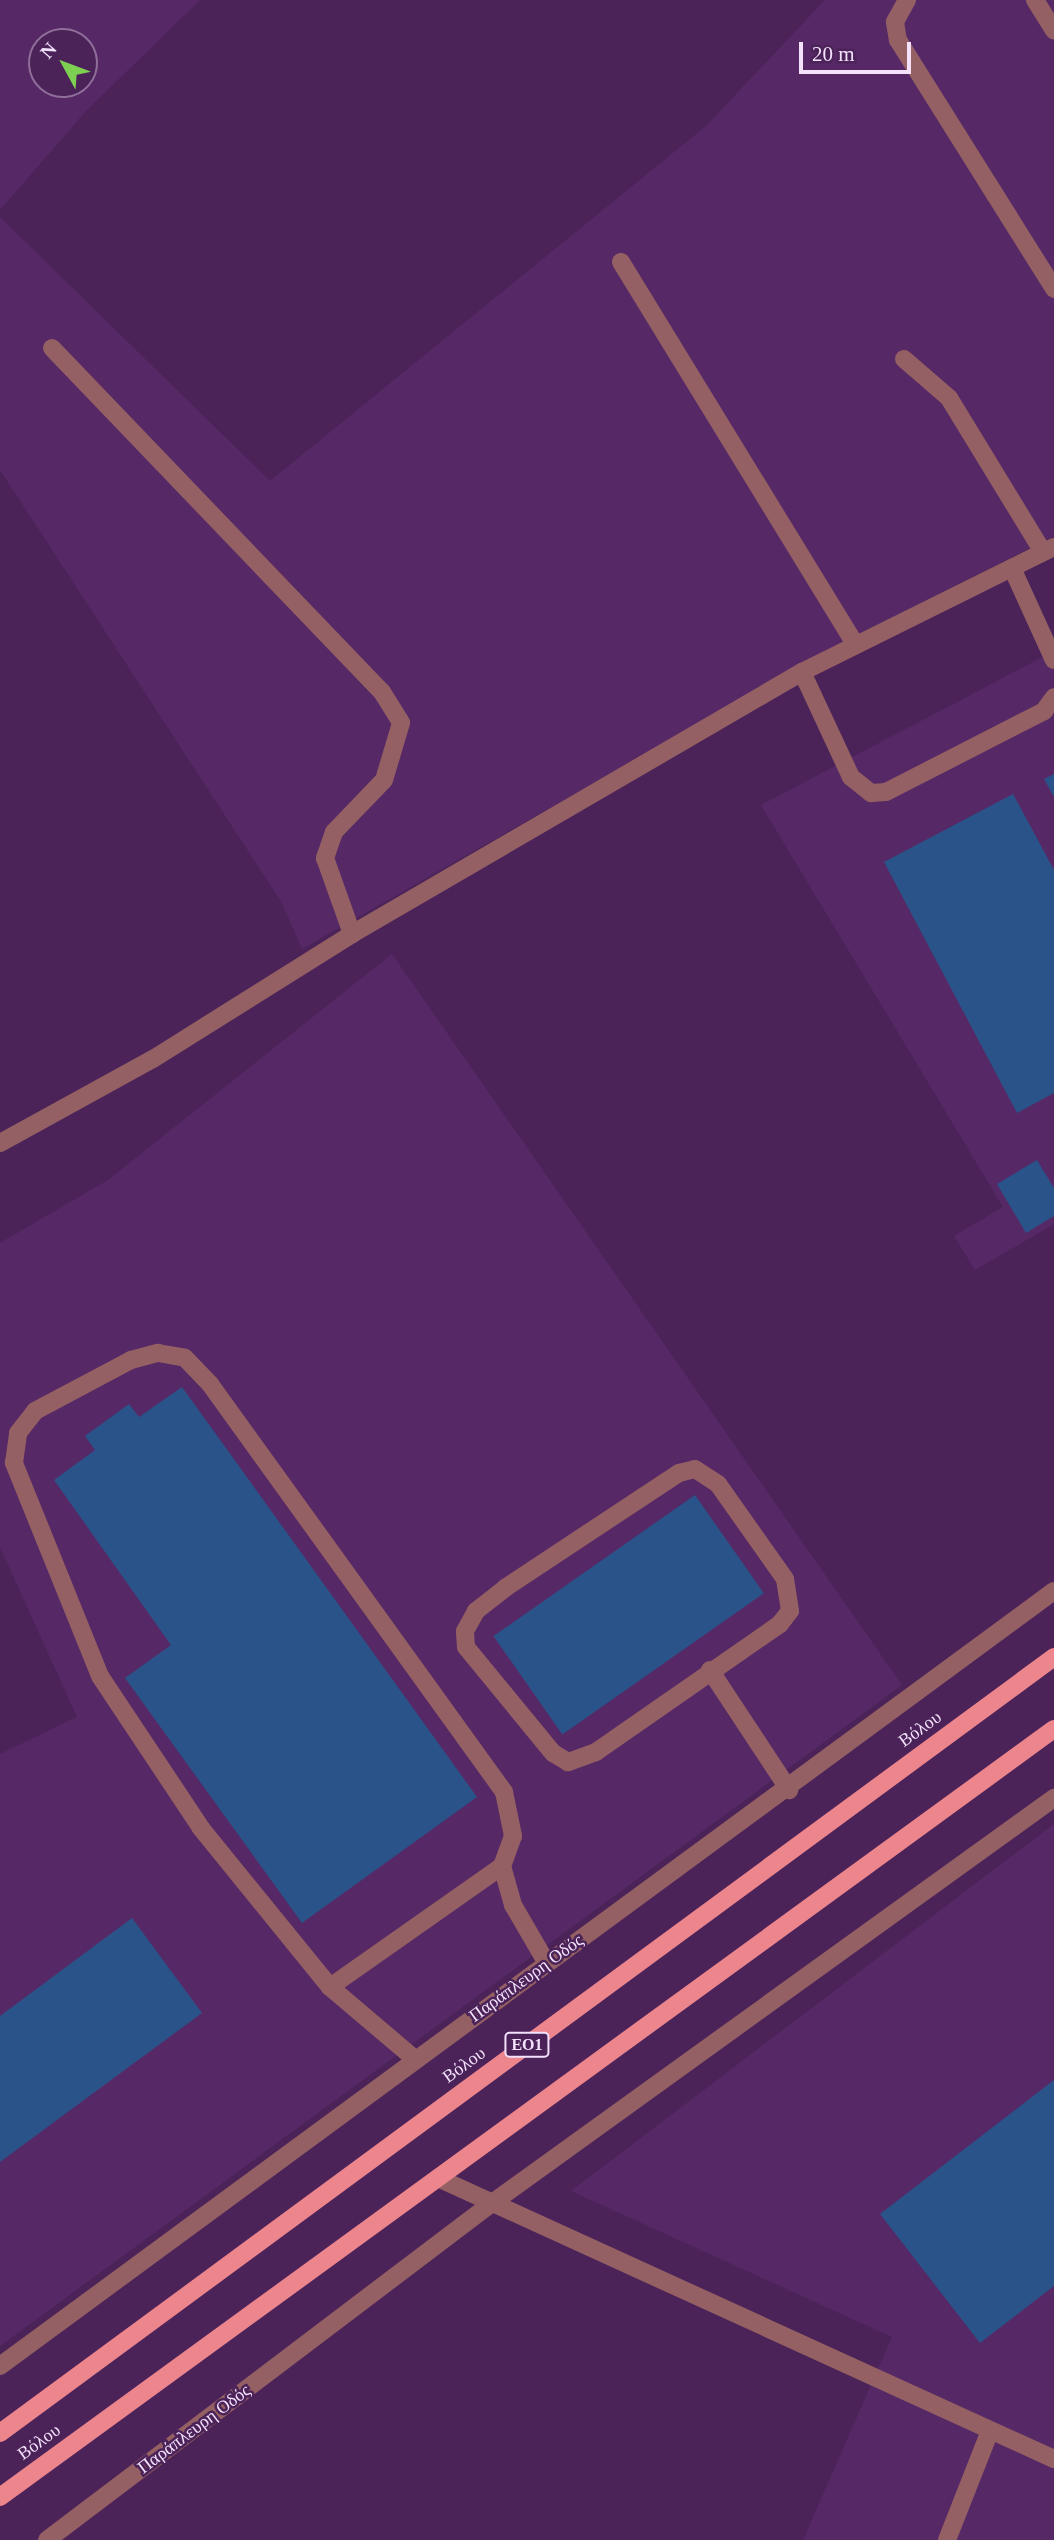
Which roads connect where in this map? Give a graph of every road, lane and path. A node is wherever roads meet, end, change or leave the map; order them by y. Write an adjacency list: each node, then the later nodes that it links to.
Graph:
1 (907, 0): 5 (street)
2 (1035, 0): 3 (street)
3 (1054, 30)
4 (621, 262): 10 (street)
5 (1054, 289)
6 (52, 348): 14 (street)
7 (904, 359): 8 (street)
8 (1048, 550): 9 (street)
9 (1012, 568): 10 (street); 11 (street)
10 (855, 645): 12 (street)
11 (1054, 660)
12 (802, 672): 13 (street); 14 (street)
13 (1054, 697)
14 (352, 934): 15 (street)
15 (0, 1143)
16 (1054, 1591): 20 (street, Παράπλευρη Οδός)
17 (1054, 1657): 30 (main road, Βόλου / ΕΟ1)
18 (710, 1671): 18 (street); 20 (street)
19 (1054, 1729): 26 (main road, Βόλου)
20 (789, 1790): 23 (street, Παράπλευρη Οδός)
21 (1054, 1798): 27 (street, Παράπλευρη Οδός)
22 (502, 1866): 23 (street); 24 (street); 24 (street)
23 (546, 1962): 25 (street, Παράπλευρη Οδός)
24 (330, 1987): 25 (street)
25 (416, 2060): 28 (street, Παράπλευρη Οδός)
26 (438, 2178): 27 (street); 32 (main road, Βόλου)
27 (488, 2206): 29 (street); 33 (street, Παράπλευρη Οδός)
28 (0, 2366)
29 (990, 2431): 31 (street); 34 (street)
30 (0, 2433)
31 (1054, 2459)
32 (0, 2497)
33 (47, 2540)
34 (947, 2540)

